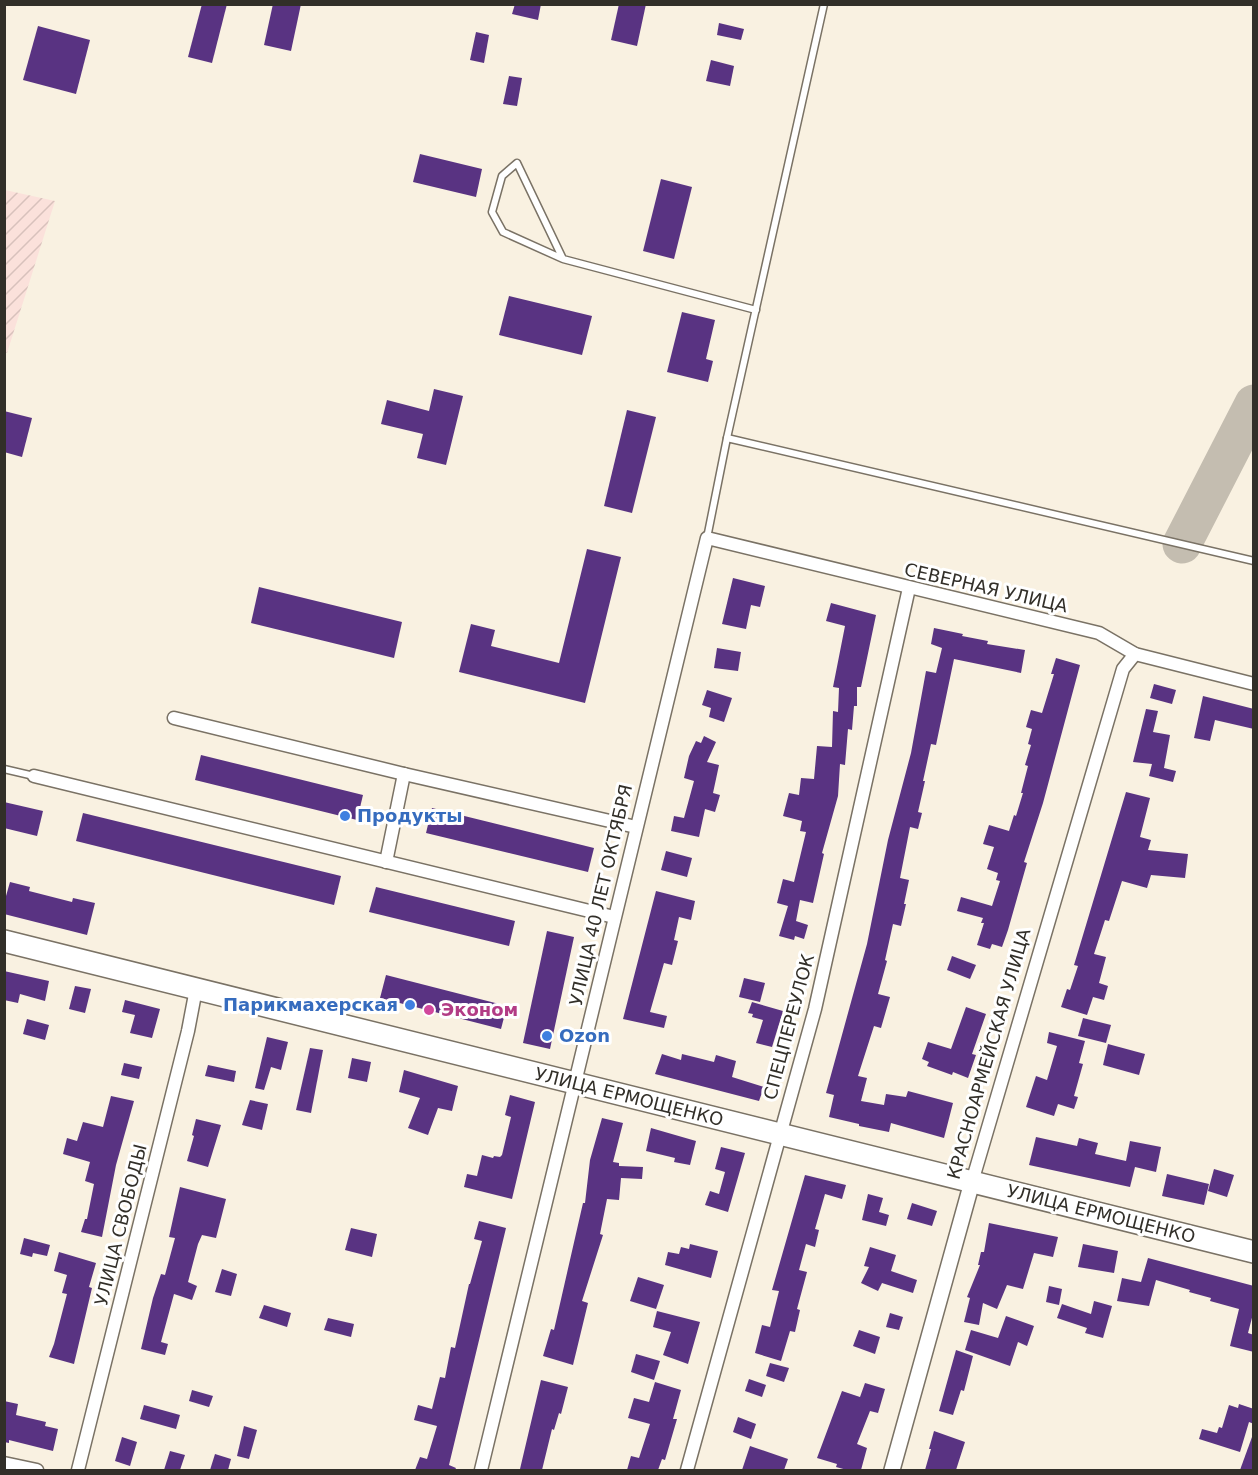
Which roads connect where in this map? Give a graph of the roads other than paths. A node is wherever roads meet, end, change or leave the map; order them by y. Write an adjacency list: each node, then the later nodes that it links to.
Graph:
1 (824, 4): 3 (lane)
2 (563, 259): 2 (lane); 3 (lane)
3 (756, 310): 4 (lane)
4 (727, 438): 5 (lane); 6 (lane)
5 (707, 538): 7 (street, СЕВЕРНАЯ УЛИЦА); 14 (street, УЛИЦА 40 ЛЕТ ОКТЯБРЯ)
6 (1254, 561)
7 (909, 588): 8 (street, СЕВЕРНАЯ УЛИЦА); 20 (street, СПЕЦПЕРЕУЛОК)
8 (1135, 654): 9 (street, СЕВЕРНАЯ УЛИЦА); 21 (street, КРАСНОАРМЕЙСКАЯ УЛИЦА)
9 (1254, 684)
10 (174, 718): 12 (street)
11 (4, 770): 13 (lane)
12 (404, 774): 14 (street); 15 (street)
13 (34, 776): 15 (street)
14 (636, 827): 16 (street, УЛИЦА 40 ЛЕТ ОКТЯБРЯ)
15 (386, 862): 16 (street)
16 (614, 917): 19 (street, УЛИЦА 40 ЛЕТ ОКТЯБРЯ)
17 (4, 941): 18 (highway, УЛИЦА ЕРМОЩЕНКО)
18 (196, 989): 19 (highway, УЛИЦА ЕРМОЩЕНКО); 25 (street, УЛИЦА СВОБОДЫ)
19 (575, 1084): 20 (highway, УЛИЦА ЕРМОЩЕНКО); 26 (street, УЛИЦА 40 ЛЕТ ОКТЯБРЯ)
20 (779, 1134): 21 (highway, УЛИЦА ЕРМОЩЕНКО); 27 (street, СПЕЦПЕРЕУЛОК)
21 (972, 1182): 22 (highway, УЛИЦА ЕРМОЩЕНКО); 28 (street, КРАСНОАРМЕЙСКАЯ УЛИЦА)
22 (1254, 1252)
23 (4, 1463): 24 (street)
24 (37, 1470)
25 (78, 1470)
26 (482, 1470)
27 (687, 1470)
28 (892, 1470)

